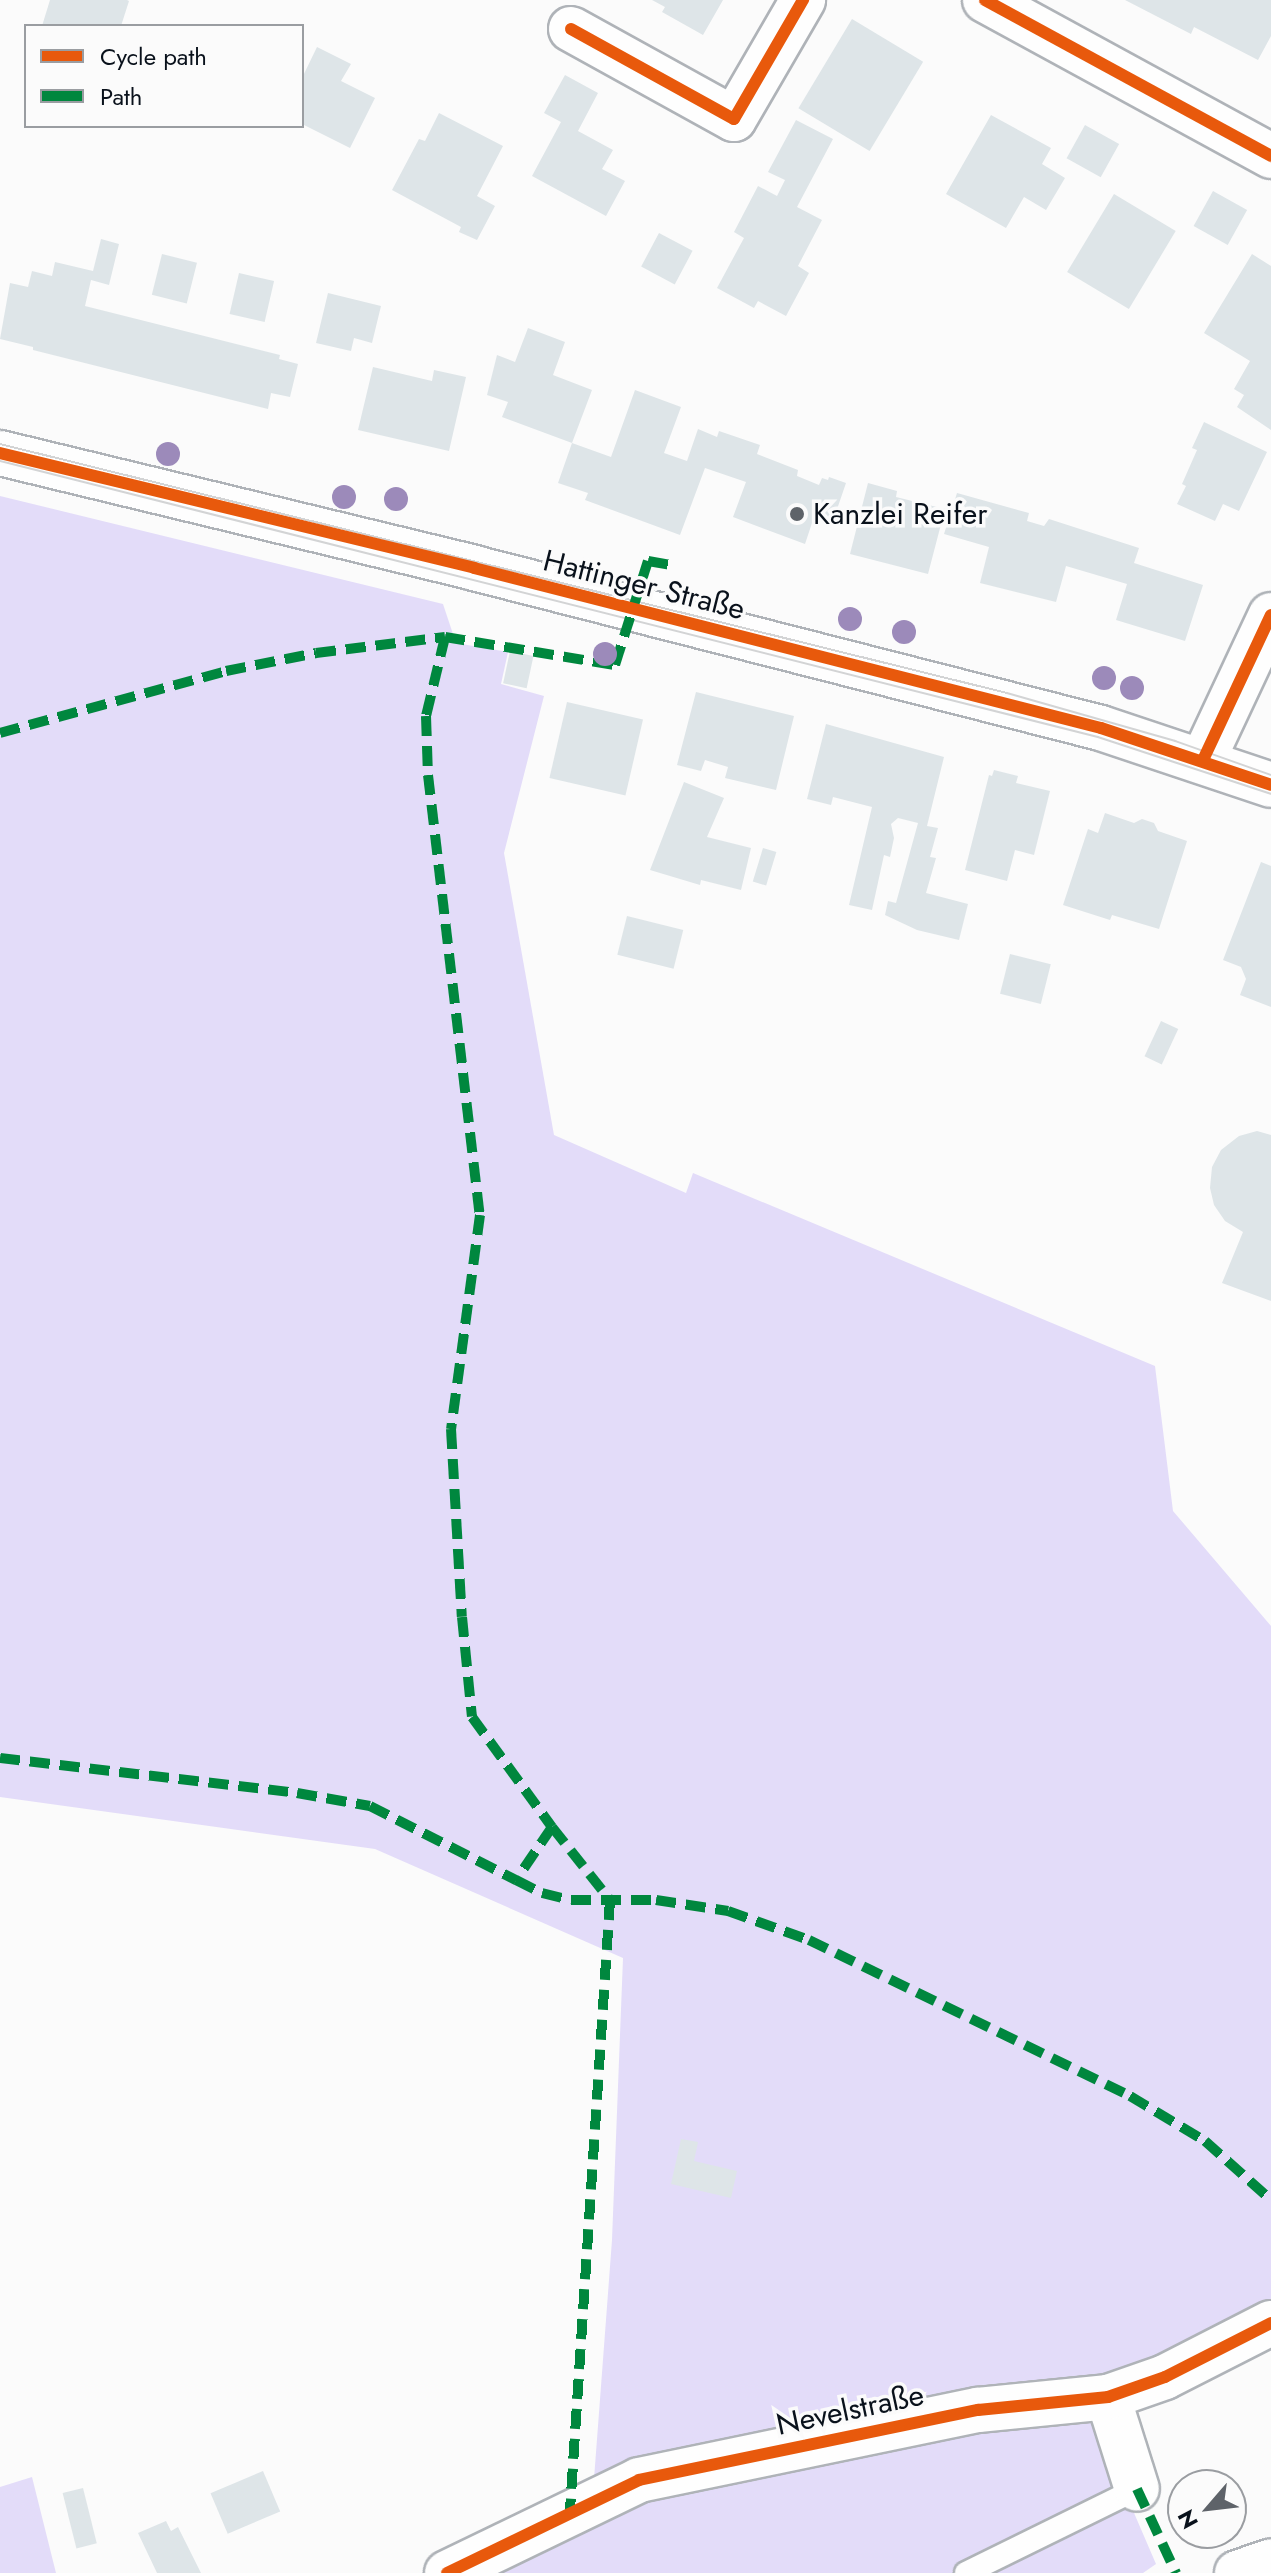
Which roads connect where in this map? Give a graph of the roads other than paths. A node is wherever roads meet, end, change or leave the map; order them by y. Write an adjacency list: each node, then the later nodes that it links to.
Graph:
1 (803, 0): 3 (street)
2 (985, 0): 4 (street)
3 (571, 29)
4 (1271, 156)
5 (0, 453): 7 (street, Hattinger Straße)
6 (1271, 615): 7 (street)
7 (1203, 760): 8 (street, Hattinger Straße)
8 (1271, 785)
9 (1271, 2323): 10 (street, Nevelstraße)
10 (1108, 2397): 11 (street); 13 (street, Nevelstraße)
11 (1137, 2489): 14 (lane)
12 (1271, 2561): 15 (street)
13 (447, 2573)
14 (966, 2573)
15 (1237, 2573)

